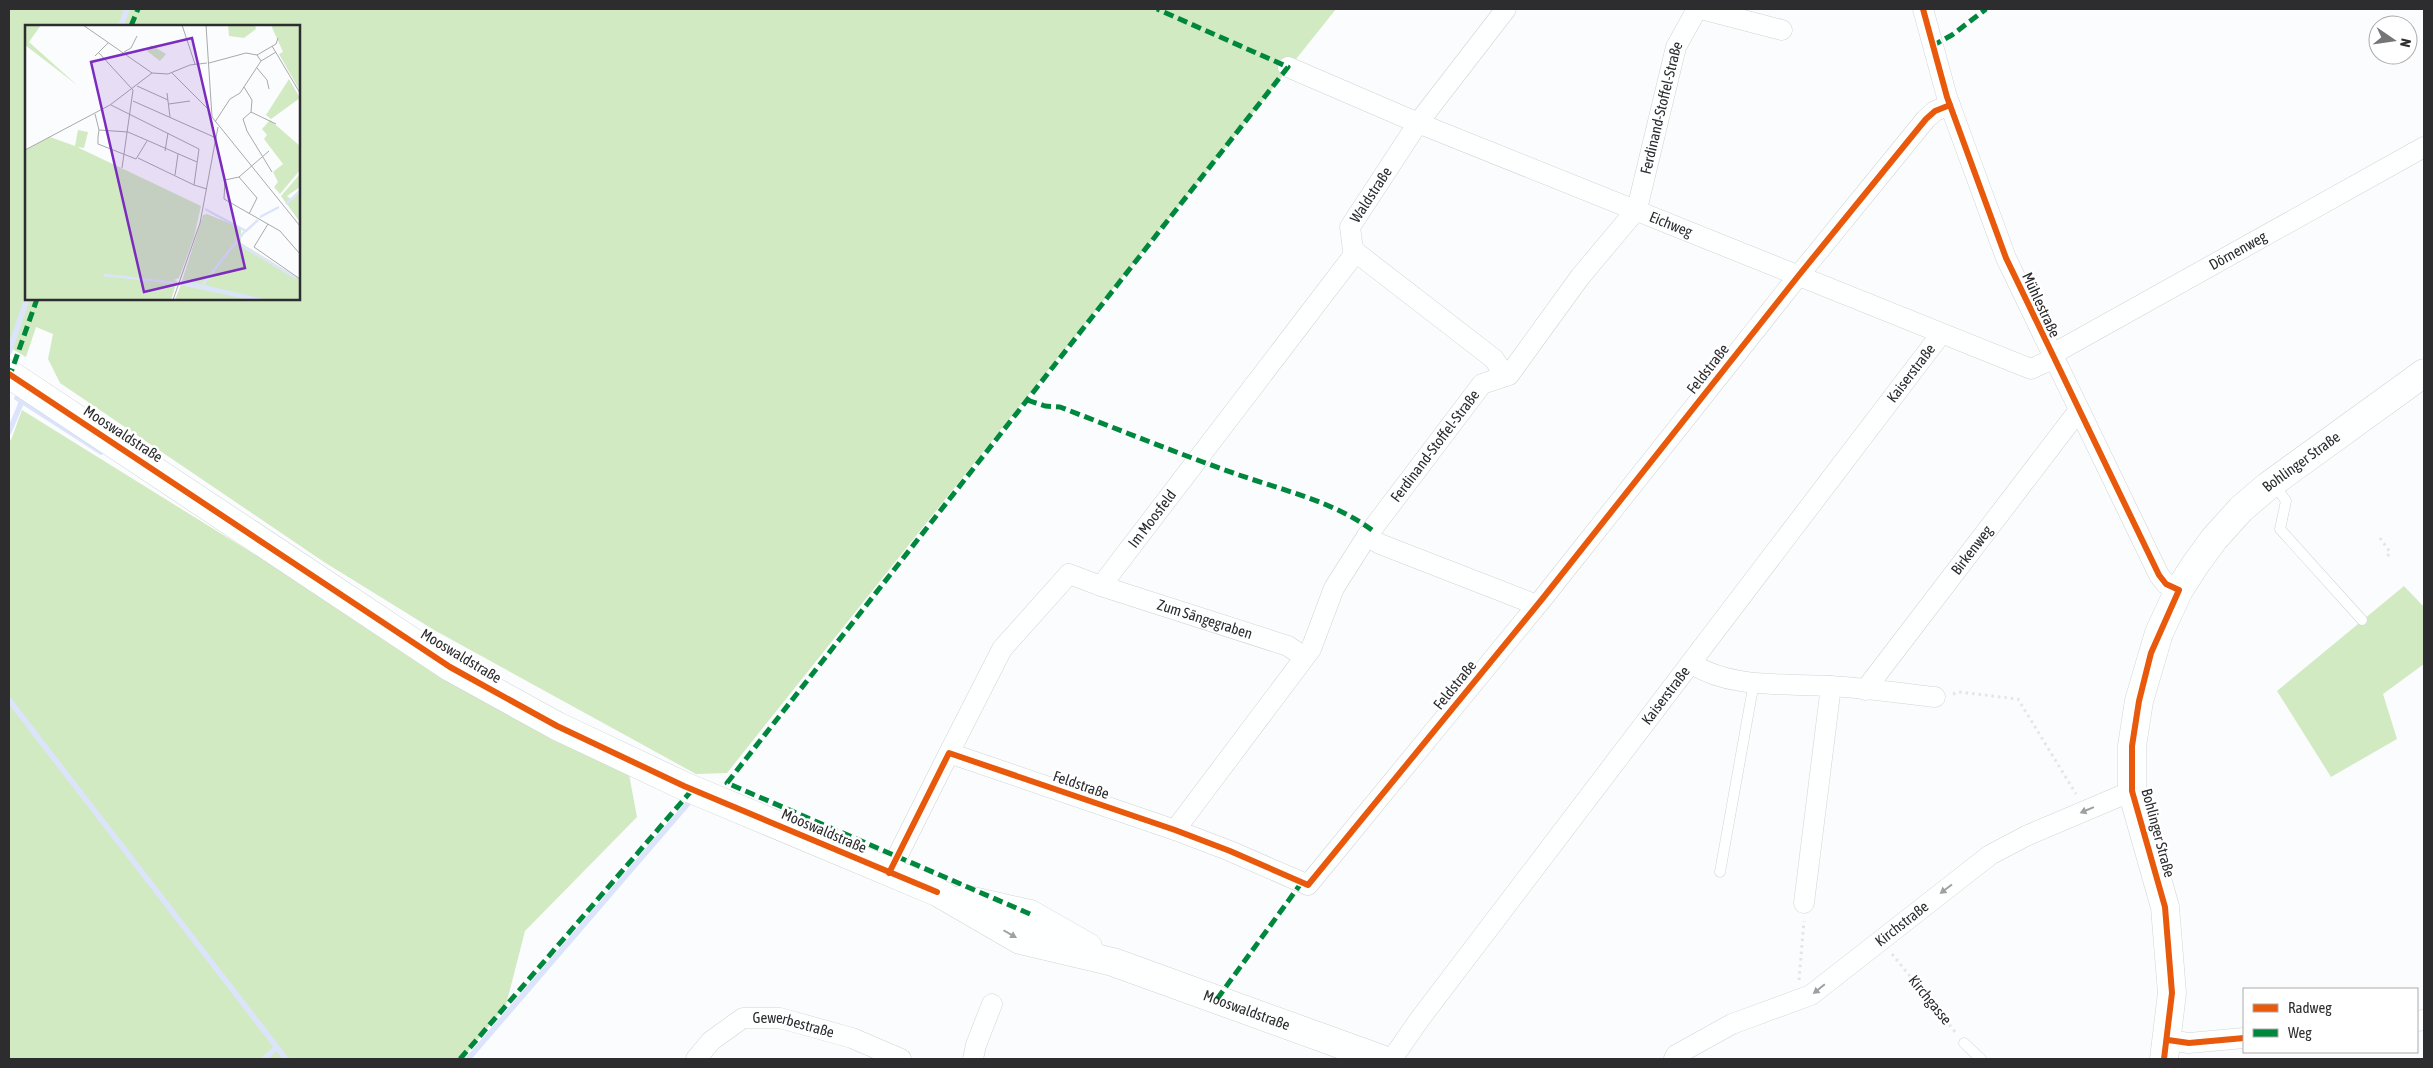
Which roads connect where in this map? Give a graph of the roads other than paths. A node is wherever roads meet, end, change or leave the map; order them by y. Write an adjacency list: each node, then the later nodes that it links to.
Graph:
1 (1506, 9): 8 (street, Waldstraße)
2 (1697, 9): 10 (street, Ferdinand-Stoffel-Straße)
3 (1701, 9): 5 (street)
4 (1923, 9): 7 (street, Mühlestraße)
5 (1782, 30)
6 (1288, 67): 8 (street, Eichweg)
7 (1950, 105): 12 (street, Feldstraße); 14 (street, Mühlestraße)
8 (1418, 122): 10 (street, Eichweg); 11 (street, Waldstraße)
9 (2424, 147): 14 (street, Dörnenweg)
10 (1637, 209): 12 (street, Eichweg); 17 (street, Ferdinand-Stoffel-Straße)
11 (1356, 252): 17 (street); 21 (street, Im Moosfeld)
12 (1799, 275): 13 (street, Eichweg); 23 (street, Feldstraße)
13 (1941, 334): 14 (street, Eichweg); 26 (street, Kaiserstraße)
14 (2052, 357): 18 (street, Mühlestraße)
15 (2424, 373): 19 (main road, Bohlinger Straße)
16 (9, 374): 35 (main road, Mooswaldstraße)
17 (1505, 376): 20 (street, Ferdinand-Stoffel-Straße)
18 (2079, 410): 22 (street, Mühlestraße); 29 (street, Birkenweg)
19 (2273, 483): 22 (main road, Bohlinger Straße); 24 (lane)
20 (1368, 536): 23 (street); 25 (street, Ferdinand-Stoffel-Straße)
21 (1101, 586): 25 (street, Zum Sängegraben); 31 (street)
22 (2178, 590): 32 (main road, Bohlinger Straße)
23 (1535, 607): 33 (street, Feldstraße)
24 (2362, 620)
25 (1304, 657): 33 (street, Ferdinand-Stoffel-Straße)
26 (1692, 664): 27 (street); 45 (street, Kaiserstraße)
27 (1754, 682): 28 (street); 34 (lane)
28 (1831, 686): 29 (street); 36 (street)
29 (1864, 690): 30 (street)
30 (1935, 697)
31 (949, 753): 33 (street, Feldstraße); 35 (street)
32 (2132, 791): 40 (main road, Bohlinger Straße); 46 (street, Kirchstraße, one-way to 46)
33 (1175, 830)
34 (1720, 872)
35 (889, 873): 44 (main road, Mooswaldstraße)
36 (1804, 903)
37 (992, 1004): 43 (street)
38 (2243, 1038): 40 (street)
39 (1964, 1044): 47 (lane)
40 (2166, 1050)
41 (696, 1059): 42 (street, Gewerbestraße)
42 (901, 1059)
43 (973, 1059)
44 (1381, 1059)
45 (1392, 1059)
46 (1674, 1059)
47 (1981, 1059)

